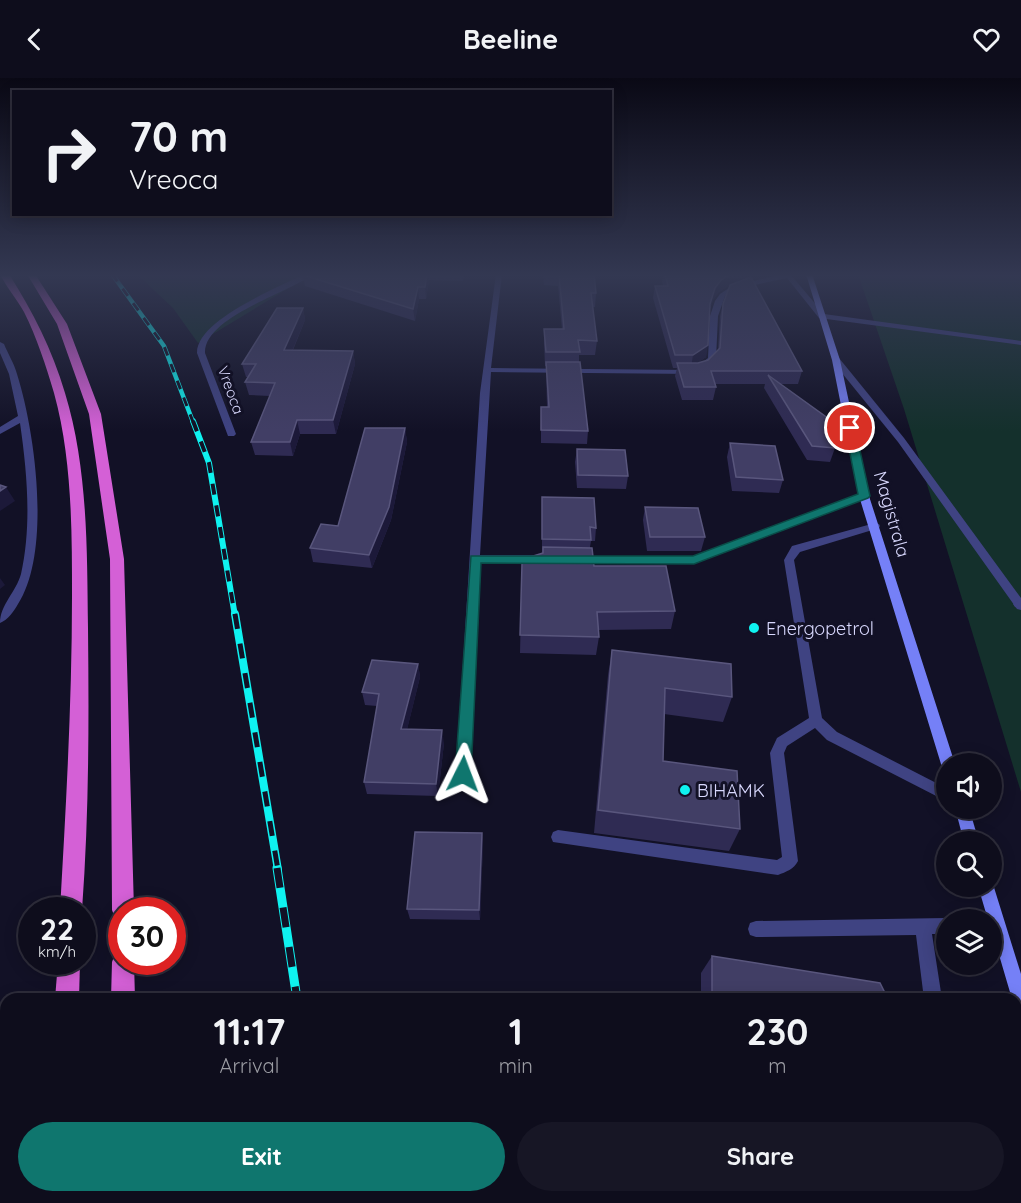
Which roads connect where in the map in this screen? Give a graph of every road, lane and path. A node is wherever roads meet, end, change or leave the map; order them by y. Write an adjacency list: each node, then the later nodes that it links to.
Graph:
1 (37, 326): 25 (highway)
2 (63, 326): 26 (highway)
3 (216, 326): 14 (street, Vreoca)
4 (492, 326): 11 (street)
5 (713, 326): 11 (street)
6 (825, 326): 10 (main road, Magistrala)
7 (899, 326): 8 (street)
8 (1021, 343)
9 (0, 345): 12 (street)
10 (836, 360): 15 (main road, Magistrala); 18 (street)
11 (486, 370): 17 (street)
12 (23, 417): 13 (street); 19 (street)
13 (0, 430)
14 (231, 434)
15 (864, 496): 16 (main road, Magistrala); 17 (street)
16 (875, 526): 20 (street); 21 (main road, Magistrala)
17 (475, 559): 22 (street)
18 (1020, 605)
19 (0, 619)
20 (816, 720): 23 (street); 24 (street)
21 (945, 753)
22 (463, 774)
23 (936, 790)
24 (558, 837)
25 (73, 897)
26 (123, 897)
27 (936, 926): 28 (street)
28 (923, 927): 29 (street); 35 (street)
29 (756, 929)
30 (1002, 944): 36 (main road)
31 (68, 975): 33 (highway)
32 (123, 975): 34 (highway)
33 (67, 993)
34 (123, 993)
35 (932, 993)
36 (1018, 993)

